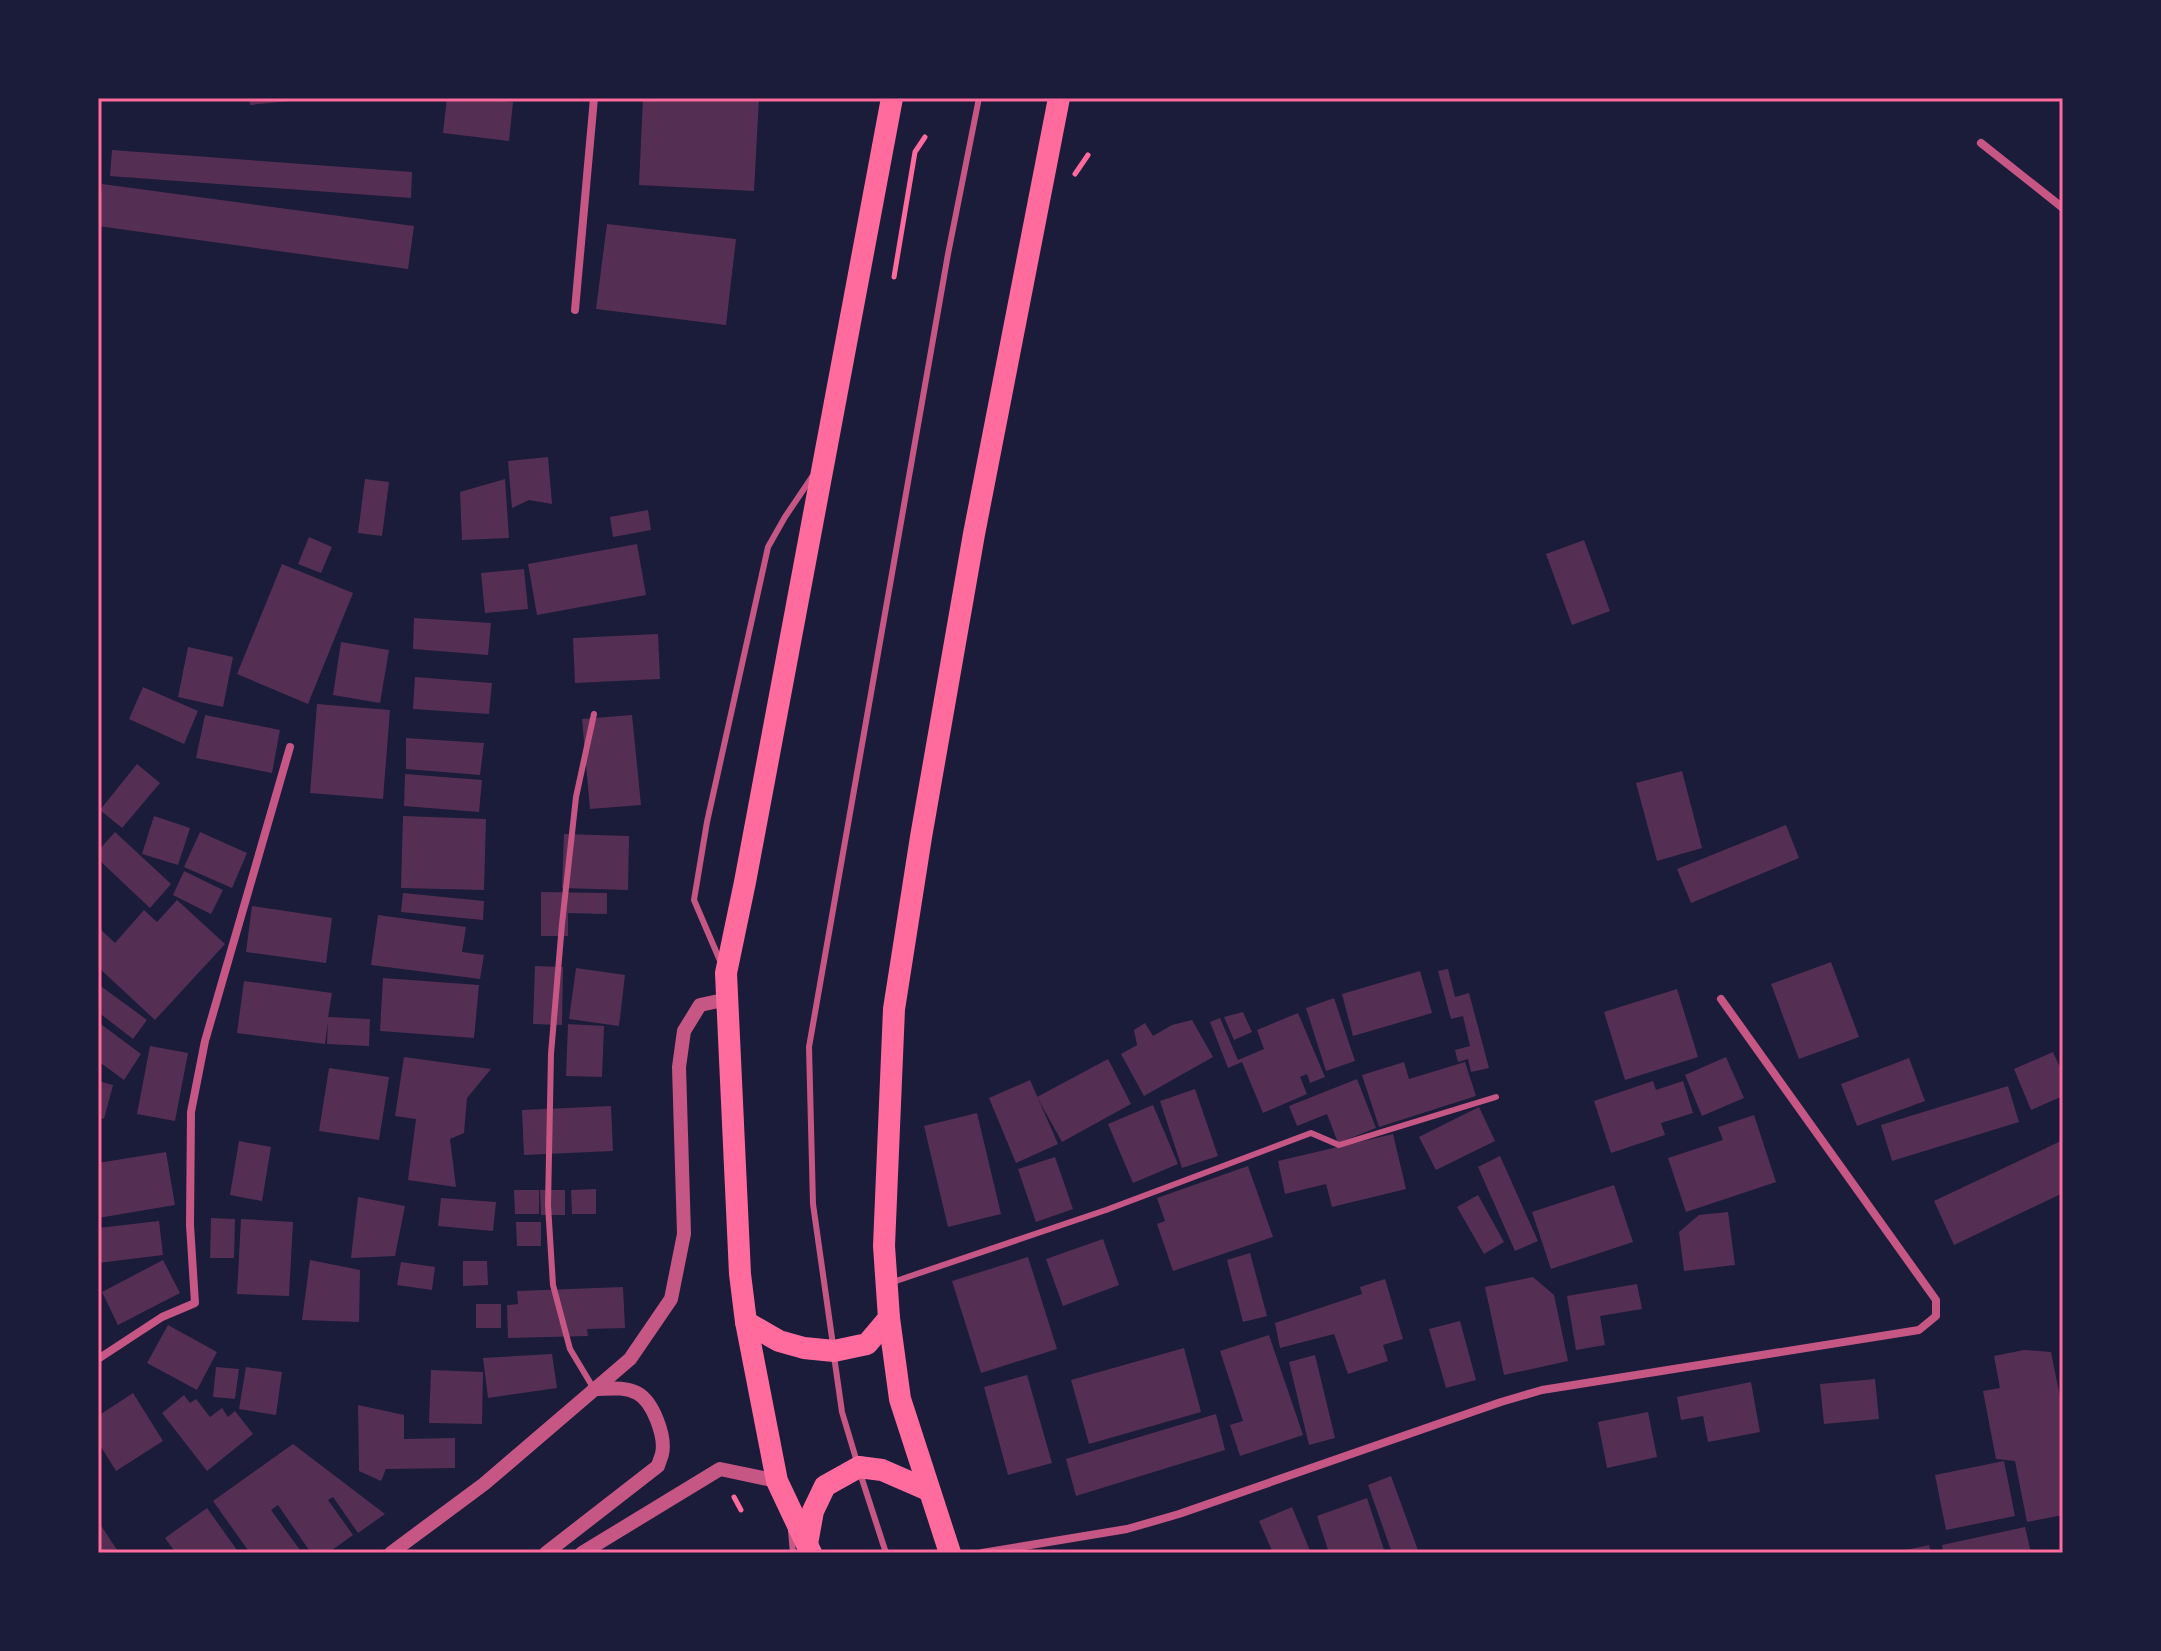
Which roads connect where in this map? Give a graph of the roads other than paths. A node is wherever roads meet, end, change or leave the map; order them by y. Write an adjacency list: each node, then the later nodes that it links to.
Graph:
1 (594, 98): 7 (street)
2 (892, 98): 8 (highway)
3 (979, 98): 18 (lane)
4 (1059, 98): 15 (highway)
5 (1981, 143): 6 (street)
6 (2063, 208)
7 (575, 310)
8 (825, 457): 11 (highway); 11 (lane)
9 (594, 714): 20 (lane)
10 (290, 747): 19 (street)
11 (726, 973): 12 (highway)
12 (728, 999): 17 (highway); 20 (street)
13 (1721, 999): 30 (street)
14 (1496, 1097): 15 (lane)
15 (887, 1284): 16 (highway)
16 (889, 1318): 18 (highway); 23 (highway)
17 (746, 1322): 18 (highway); 22 (highway)
18 (834, 1351): 21 (lane)
19 (98, 1359)
20 (594, 1389): 25 (street); 26 (street)
21 (859, 1467): 23 (highway); 24 (highway); 28 (lane)
22 (777, 1481): 24 (highway); 27 (street)
23 (928, 1490): 29 (highway)
24 (804, 1550)
25 (391, 1553)
26 (546, 1553)
27 (582, 1553)
28 (886, 1553)
29 (950, 1553)
30 (982, 1553)

